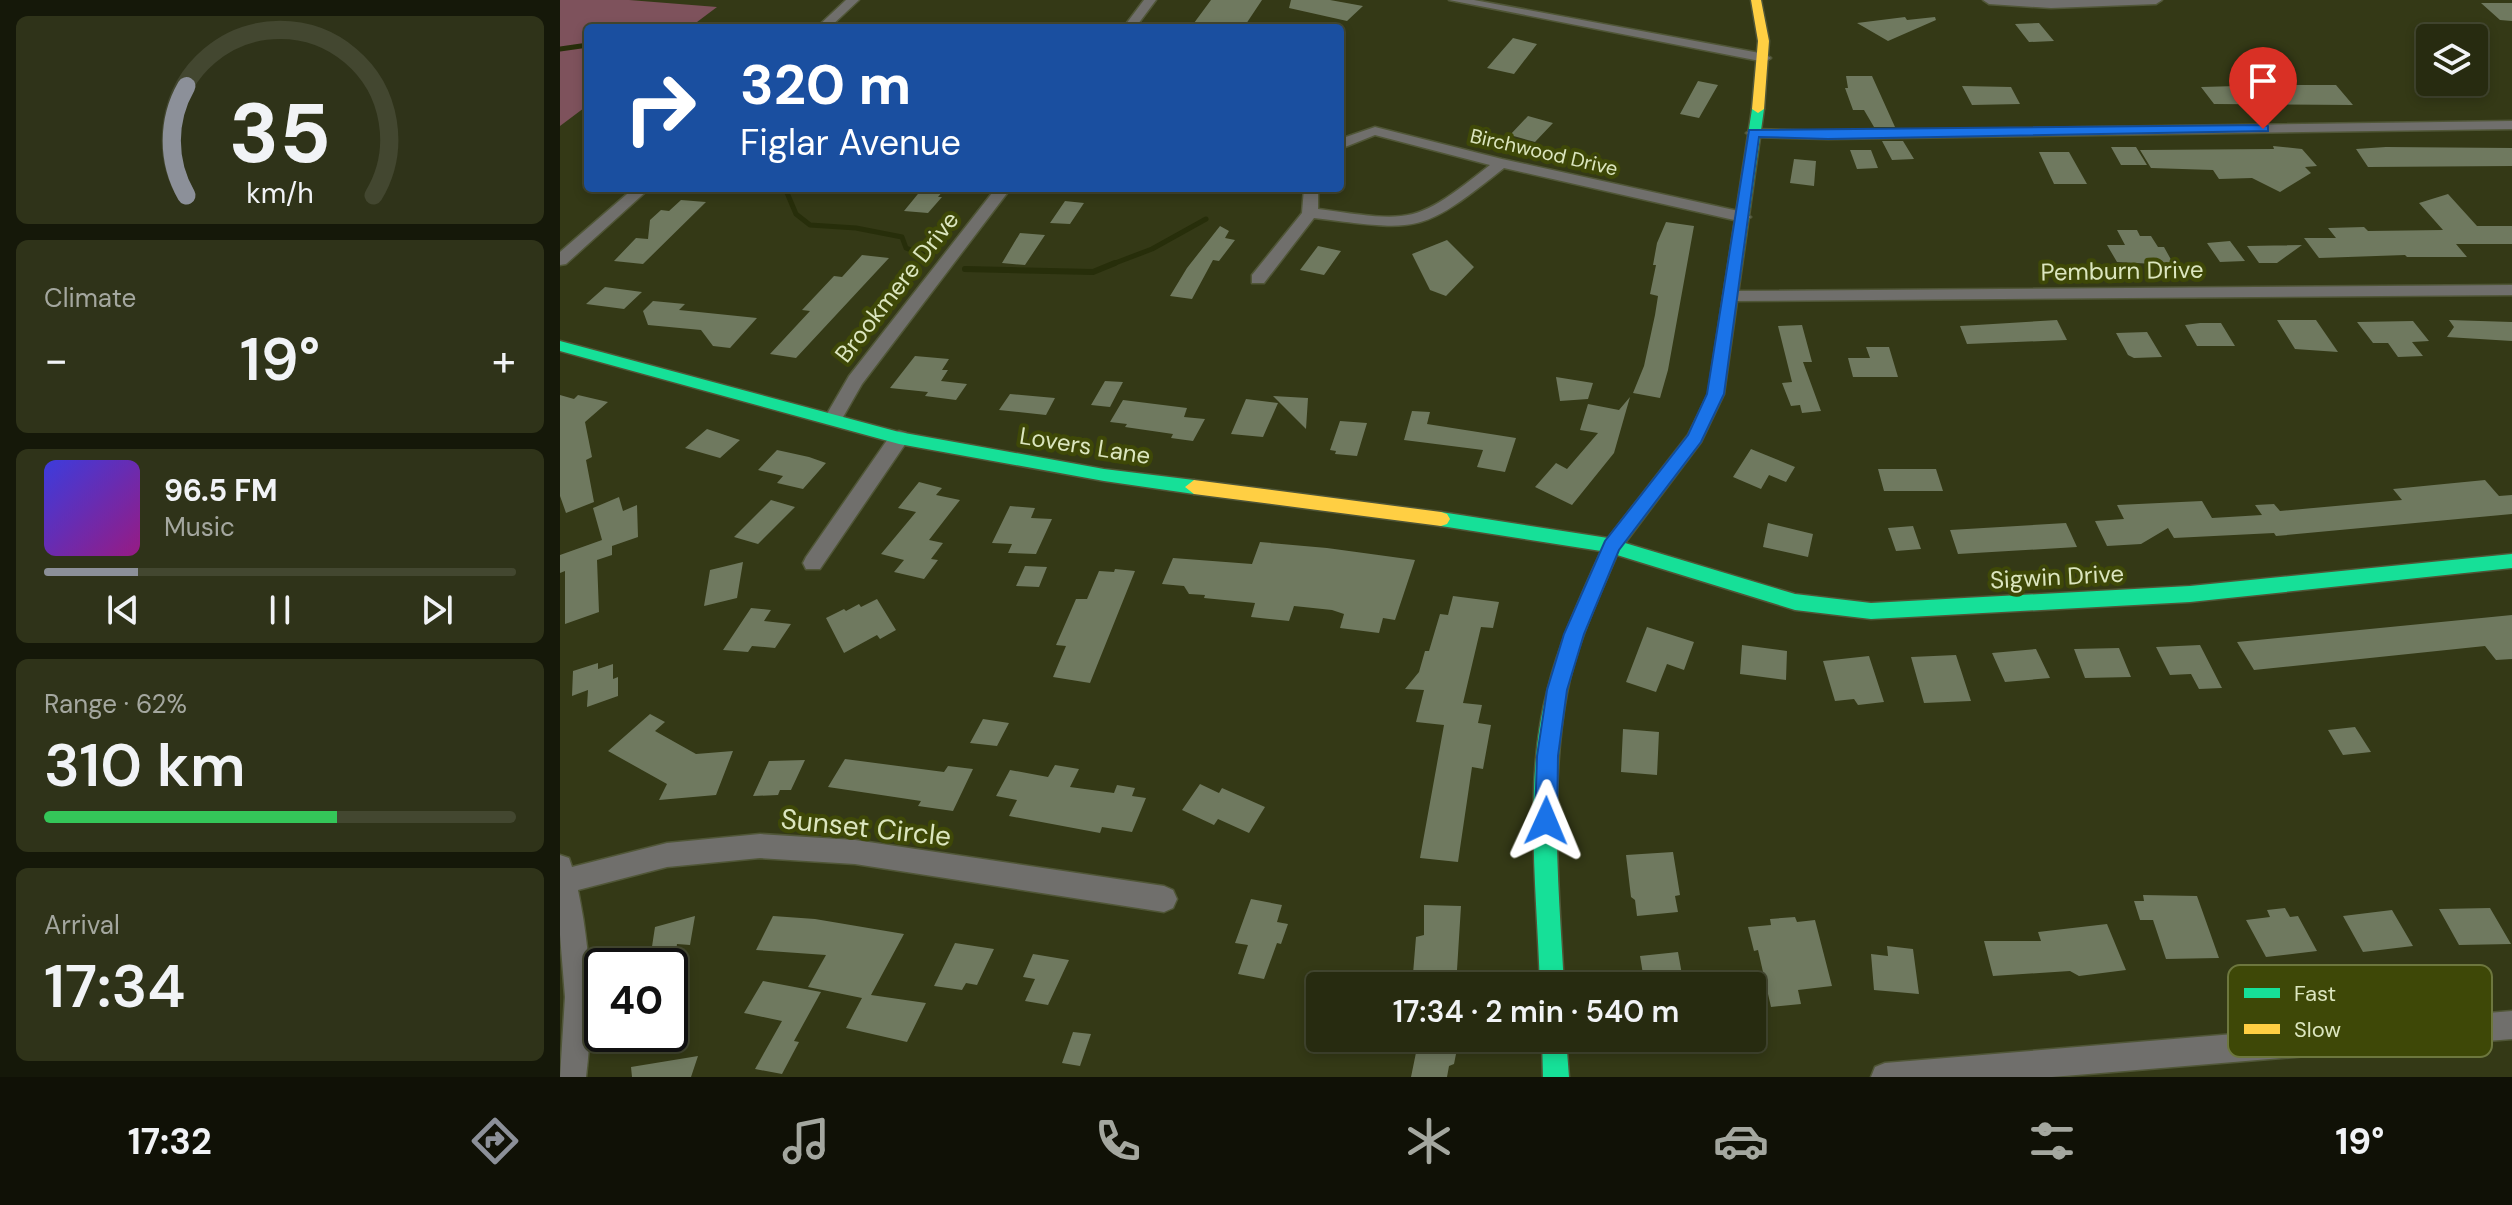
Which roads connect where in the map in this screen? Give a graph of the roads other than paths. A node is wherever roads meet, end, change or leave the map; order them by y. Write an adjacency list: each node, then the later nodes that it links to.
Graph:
1 (853, 0): 7 (street)
2 (1150, 0): 8 (street)
3 (1455, 0): 9 (street)
4 (1756, 0): 9 (street)
5 (1989, 0): 6 (street)
6 (2156, 0)
7 (826, 24)
8 (1132, 24)
9 (1765, 58): 11 (street)
10 (2512, 125): 11 (street)
11 (1753, 133): 18 (street)
12 (1344, 142): 13 (street, Birchwood Drive)
13 (1501, 163): 17 (street); 18 (street, Birchwood Drive)
14 (638, 192): 19 (street)
15 (1001, 192): 24 (street, Brookmere Drive)
16 (1311, 192): 17 (street)
17 (1310, 213): 20 (street)
18 (1743, 217): 22 (street)
19 (560, 260)
20 (1258, 279)
21 (2512, 290): 22 (street, Pemburn Drive)
22 (1732, 296): 26 (street)
23 (560, 346): 24 (street, Lovers Lane)
24 (833, 419): 25 (street, Lovers Lane)
25 (899, 438): 26 (street, Lovers Lane); 28 (street)
26 (1612, 546): 27 (street, Sigwin Drive); 31 (street)
27 (2512, 561)
28 (813, 563)
29 (561, 876): 30 (street, Sunset Circle); 36 (street)
30 (1164, 899)
31 (1551, 972)
32 (2512, 1025): 33 (street)
33 (2492, 1027)
34 (2228, 1049): 38 (street)
35 (1555, 1052): 37 (street)
36 (572, 1077)
37 (1556, 1077)
38 (1885, 1077)

